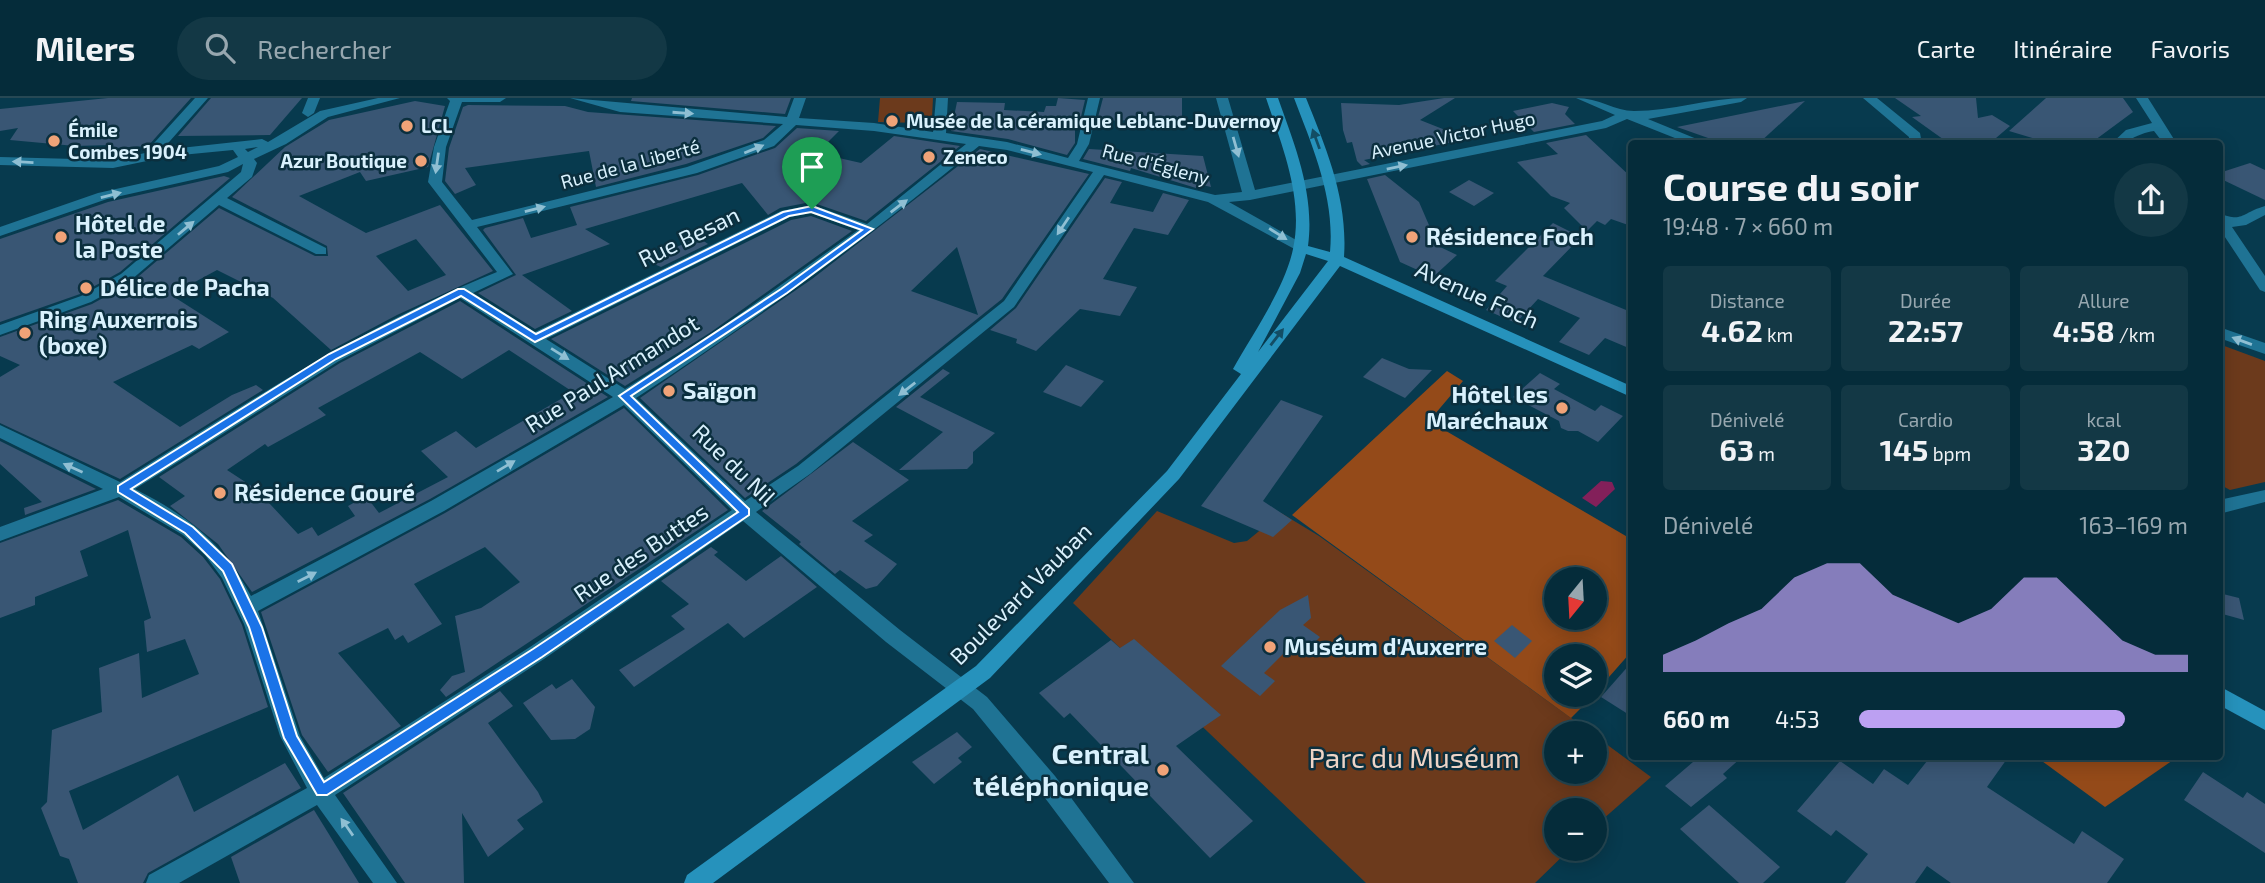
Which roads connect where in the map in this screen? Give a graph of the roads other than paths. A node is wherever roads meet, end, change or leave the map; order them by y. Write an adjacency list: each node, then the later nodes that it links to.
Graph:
1 (202, 98): 30 (street)
2 (314, 98): 19 (street)
3 (358, 98): 19 (street)
4 (394, 98): 29 (street)
5 (455, 98): 6 (street); 42 (street, one-way to 42)
6 (500, 98)
7 (576, 98): 21 (street, Rue d'Égleny, one-way to 21)
8 (800, 98): 21 (street)
9 (943, 98): 23 (street)
10 (1094, 98): 32 (street)
11 (1222, 98): 36 (street, one-way to 36)
12 (1272, 98): 35 (main road, Boulevard Vauban)
13 (1300, 98): 34 (main road, one-way to 13)
14 (1582, 98): 20 (street)
15 (1628, 98): 20 (street)
16 (1741, 98): 20 (street, Avenue Victor Hugo)
17 (1869, 98): 25 (street)
18 (2142, 98): 22 (street)
19 (308, 113): 29 (street)
20 (1626, 115): 24 (street); 34 (street, Avenue Victor Hugo, one-way to 20)
21 (792, 121): 23 (street, Rue d'Égleny); 42 (street, Rue de la Liberté, one-way to 21)
22 (2160, 127): 26 (street); 27 (street)
23 (939, 135): 28 (street, Rue d'Égleny)
24 (1692, 140)
25 (1916, 140)
26 (2121, 140)
27 (2168, 140)
28 (977, 141): 32 (street, Rue d'Égleny, one-way to 32); 43 (street, Rue Paul Armandot, one-way to 28)
29 (237, 151): 30 (street); 38 (street); 44 (street, one-way to 29)
30 (148, 158): 31 (street, one-way to 31)
31 (0, 160)
32 (1072, 162): 33 (street, Rue d'Égleny)
33 (1101, 170): 37 (street, Rue d'Égleny); 61 (street, Rue des Buttes, one-way to 61)
34 (1330, 180): 35 (street, Avenue Victor Hugo); 47 (main road)
35 (1301, 186): 36 (street, Avenue Victor Hugo); 45 (main road, Boulevard Vauban)
36 (1250, 196): 37 (street, Avenue Victor Hugo)
37 (1213, 199): 45 (street, Rue d'Égleny, one-way to 45)
38 (219, 200): 46 (street); 50 (street, one-way to 38)
39 (2265, 210): 40 (street)
40 (2223, 220)
41 (2223, 223): 48 (street)
42 (469, 225): 49 (street)
43 (868, 229): 52 (street, Rue Besan); 55 (street, Rue Paul Armandot)
44 (0, 232)
45 (1300, 248): 47 (main road, Avenue Foch); 56 (main road, Boulevard Vauban)
46 (321, 251)
47 (1337, 260): 54 (main road, Avenue Foch); 56 (main road, Boulevard Vauban, one-way to 47)
48 (2265, 287)
49 (461, 292): 52 (street, Rue du Nil); 58 (street)
50 (0, 330)
51 (2223, 333): 53 (street, one-way to 51)
52 (535, 338): 55 (street, Rue du Nil, one-way to 55)
53 (2265, 349)
54 (1628, 391)
55 (624, 396): 61 (street, Rue du Nil); 63 (street, Rue Paul Armandot, one-way to 55)
56 (1220, 410): 64 (main road, Boulevard Vauban)
57 (0, 431): 58 (street, one-way to 57)
58 (122, 489): 62 (street); 63 (street)
59 (2265, 496): 60 (street)
60 (2223, 506)
61 (745, 512): 64 (street, Rue du Nil); 67 (street, Rue des Buttes)
62 (0, 534)
63 (246, 608): 67 (street)
64 (962, 688): 70 (main road, Boulevard Vauban); 71 (street, Rue du Nil)
65 (2223, 697): 66 (main road)
66 (2265, 721)
67 (322, 791): 68 (street, Rue des Buttes); 69 (street, one-way to 67)
68 (157, 883)
69 (386, 883)
70 (695, 883)
71 (1123, 883)

